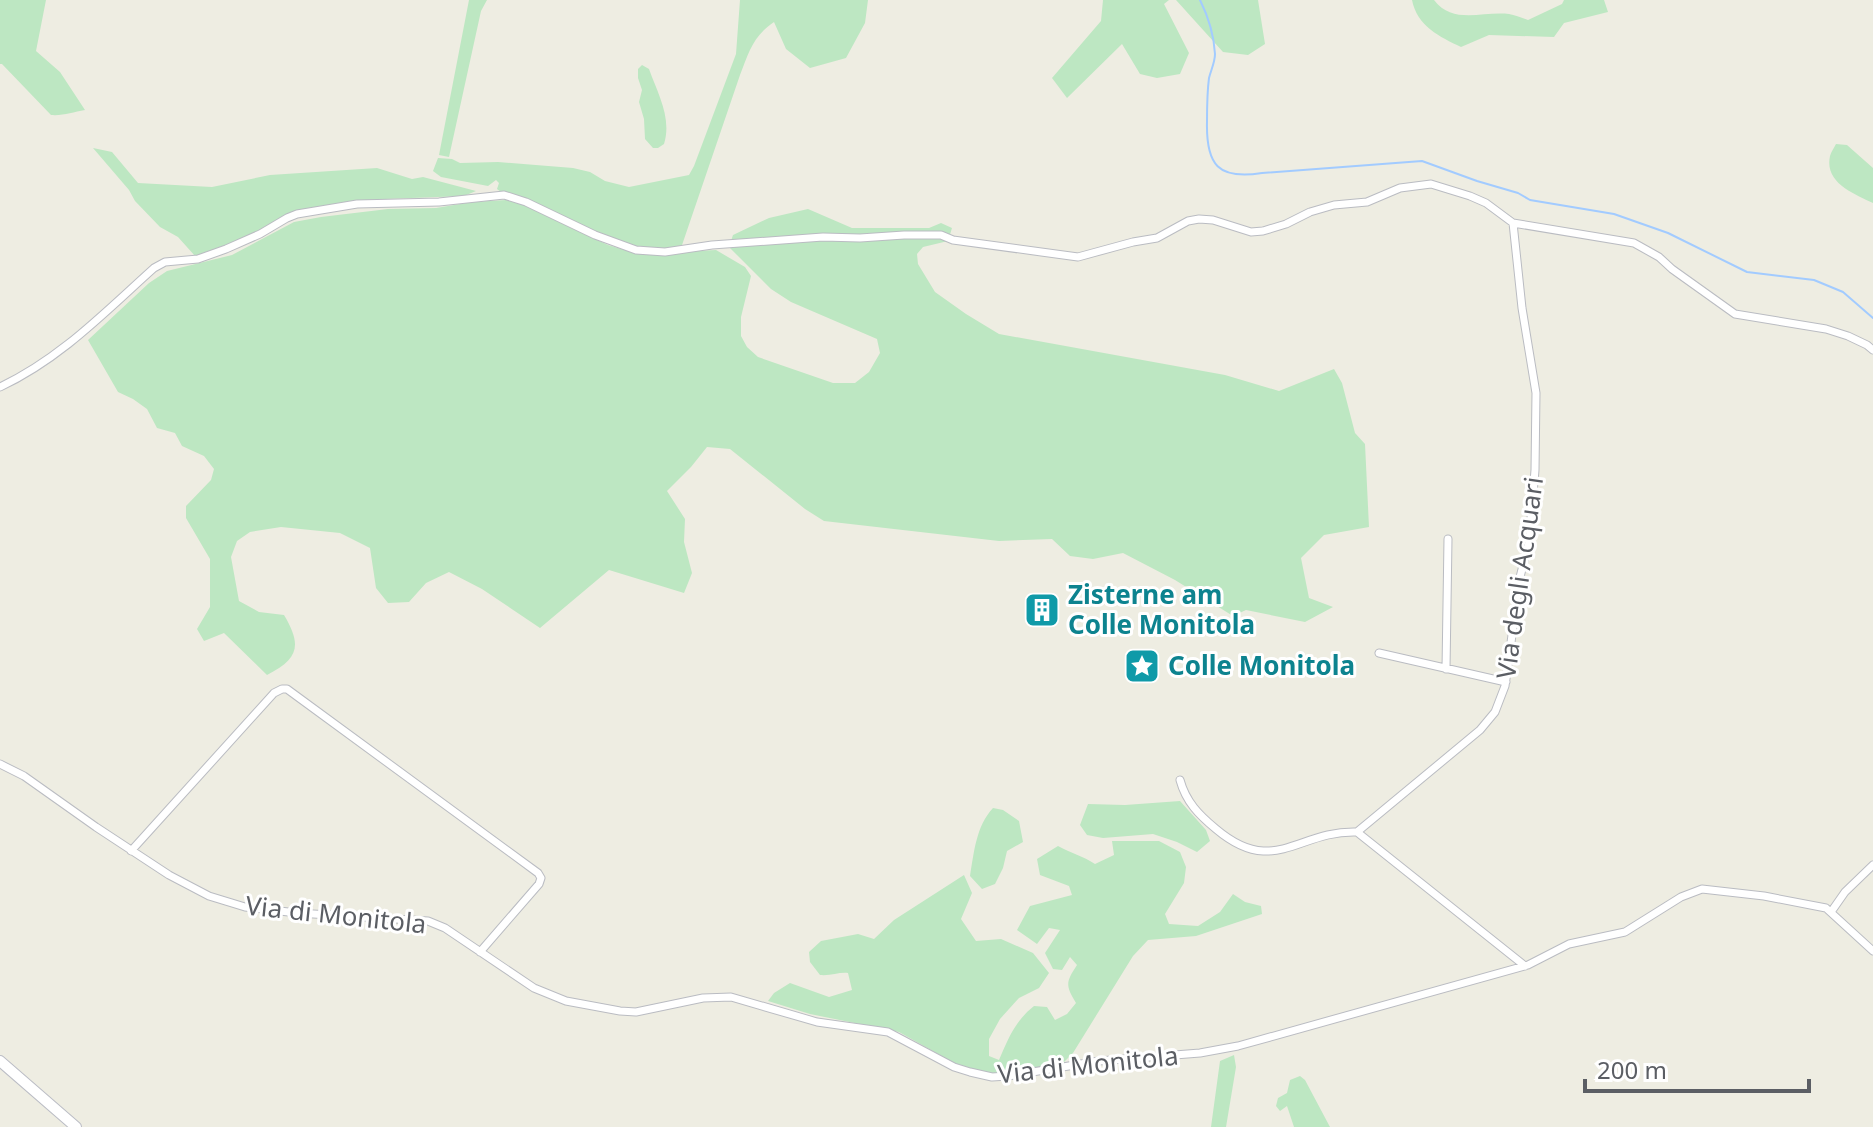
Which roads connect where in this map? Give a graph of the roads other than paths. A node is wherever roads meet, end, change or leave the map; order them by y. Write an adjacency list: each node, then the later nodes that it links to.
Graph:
1 (1513, 223): 2 (street); 3 (street); 7 (street, Via degli Acquari)
2 (1873, 350)
3 (0, 387)
4 (1448, 539): 6 (street)
5 (1379, 653): 6 (street)
6 (1446, 669): 7 (street)
7 (1506, 682): 10 (street, Via degli Acquari)
8 (0, 764): 11 (street, Via di Monitola)
9 (1180, 780): 10 (street)
10 (1357, 832): 16 (street)
11 (131, 851): 15 (street, Via di Monitola); 15 (street)
12 (1873, 865): 13 (street)
13 (1831, 912): 14 (street); 16 (street, Via di Monitola)
14 (1873, 951)
15 (480, 952): 16 (street, Via di Monitola)
16 (1525, 966)
17 (0, 1061): 18 (main road)
18 (76, 1127)

